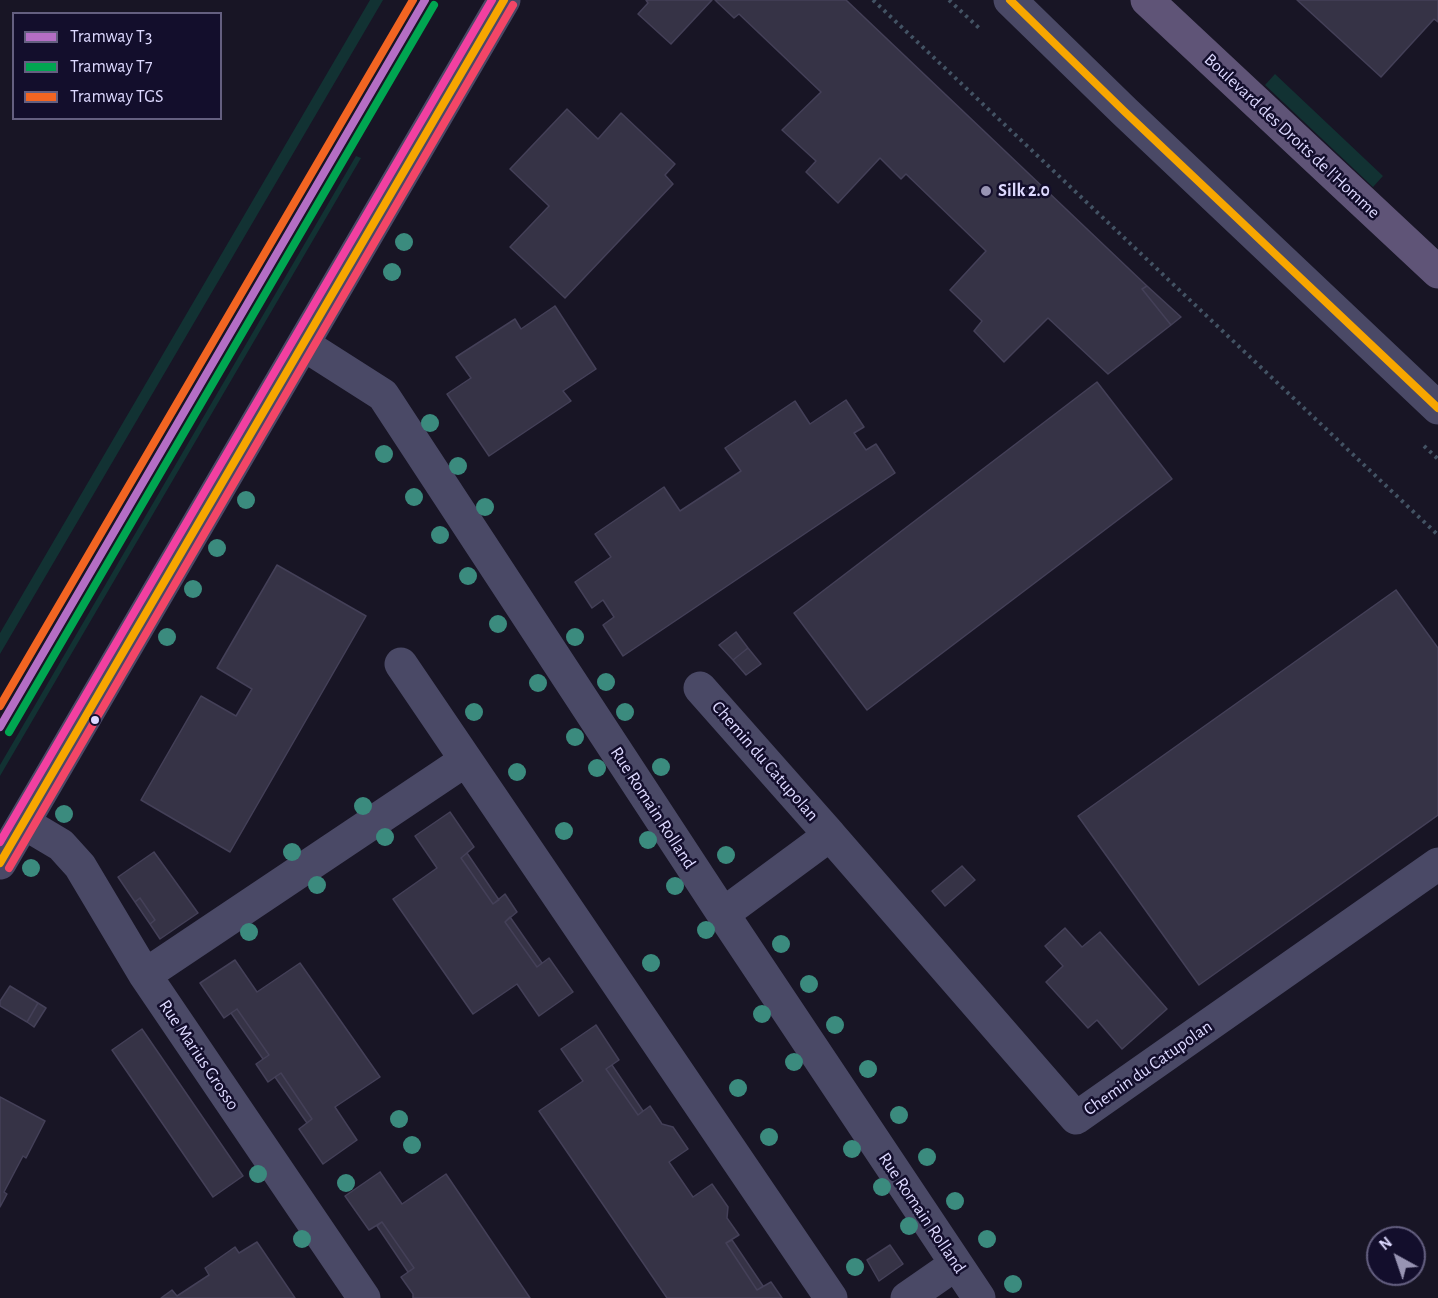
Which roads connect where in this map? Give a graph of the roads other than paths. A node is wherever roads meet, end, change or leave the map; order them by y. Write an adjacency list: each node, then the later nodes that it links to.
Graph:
1 (504, 0): 5 (street)
2 (1010, 0): 6 (street)
3 (1147, 0): 4 (main road, Boulevard des Droits de l'Homme)
4 (1438, 272)
5 (303, 344): 10 (street); 14 (street, Rue Romain Rolland)
6 (1438, 408)
7 (401, 664): 9 (street)
8 (700, 687): 11 (street, Chemin du Catupolan)
9 (466, 760): 15 (street); 18 (street)
10 (24, 823): 12 (street); 15 (street, Rue Marius Grosso)
11 (831, 835): 13 (street, Chemin du Catupolan); 14 (street, Chemin du Catupolan)
12 (0, 863)
13 (1438, 864)
14 (723, 914): 16 (street, Rue Romain Rolland)
15 (145, 975): 17 (street, Rue Marius Grosso)
16 (956, 1264): 19 (street); 20 (street, Rue Romain Rolland)
17 (364, 1298)
18 (831, 1298)
19 (907, 1298)
20 (979, 1298)

